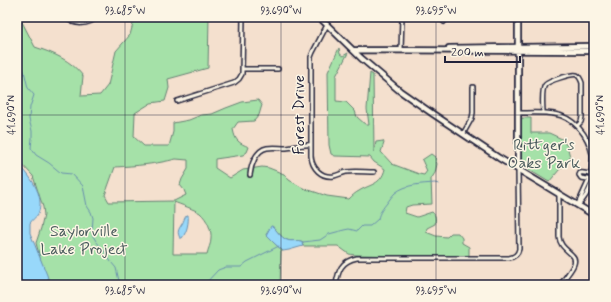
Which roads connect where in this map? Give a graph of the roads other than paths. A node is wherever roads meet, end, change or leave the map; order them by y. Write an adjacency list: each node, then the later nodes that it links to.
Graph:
1 (65, 17): 2 (street)
2 (98, 17)
3 (243, 17): 15 (street)
4 (319, 17): 9 (main road)
5 (402, 17): 13 (street)
6 (447, 17): 8 (street)
7 (518, 17): 11 (main road)
8 (444, 22)
9 (327, 25): 12 (main road); 23 (street, Forest Drive)
10 (594, 46): 11 (main road)
11 (518, 49): 13 (main road); 14 (main road); 19 (main road)
12 (353, 50): 13 (main road); 22 (main road)
13 (401, 50)
14 (594, 51)
15 (242, 69): 16 (street); 18 (street)
16 (278, 69)
17 (473, 87): 22 (street)
18 (178, 101)
19 (518, 113): 20 (street); 25 (main road)
20 (543, 113): 21 (street); 21 (street)
21 (577, 126): 24 (street)
22 (463, 134): 25 (main road)
23 (311, 145): 26 (street, Forest Drive); 27 (street)
24 (592, 147): 28 (street)
25 (518, 169): 29 (main road); 32 (street)
26 (374, 172)
27 (250, 175)
28 (593, 178): 30 (street)
29 (559, 194): 30 (main road); 33 (street)
30 (578, 205): 31 (main road)
31 (594, 215)
32 (336, 285)
33 (561, 285)

